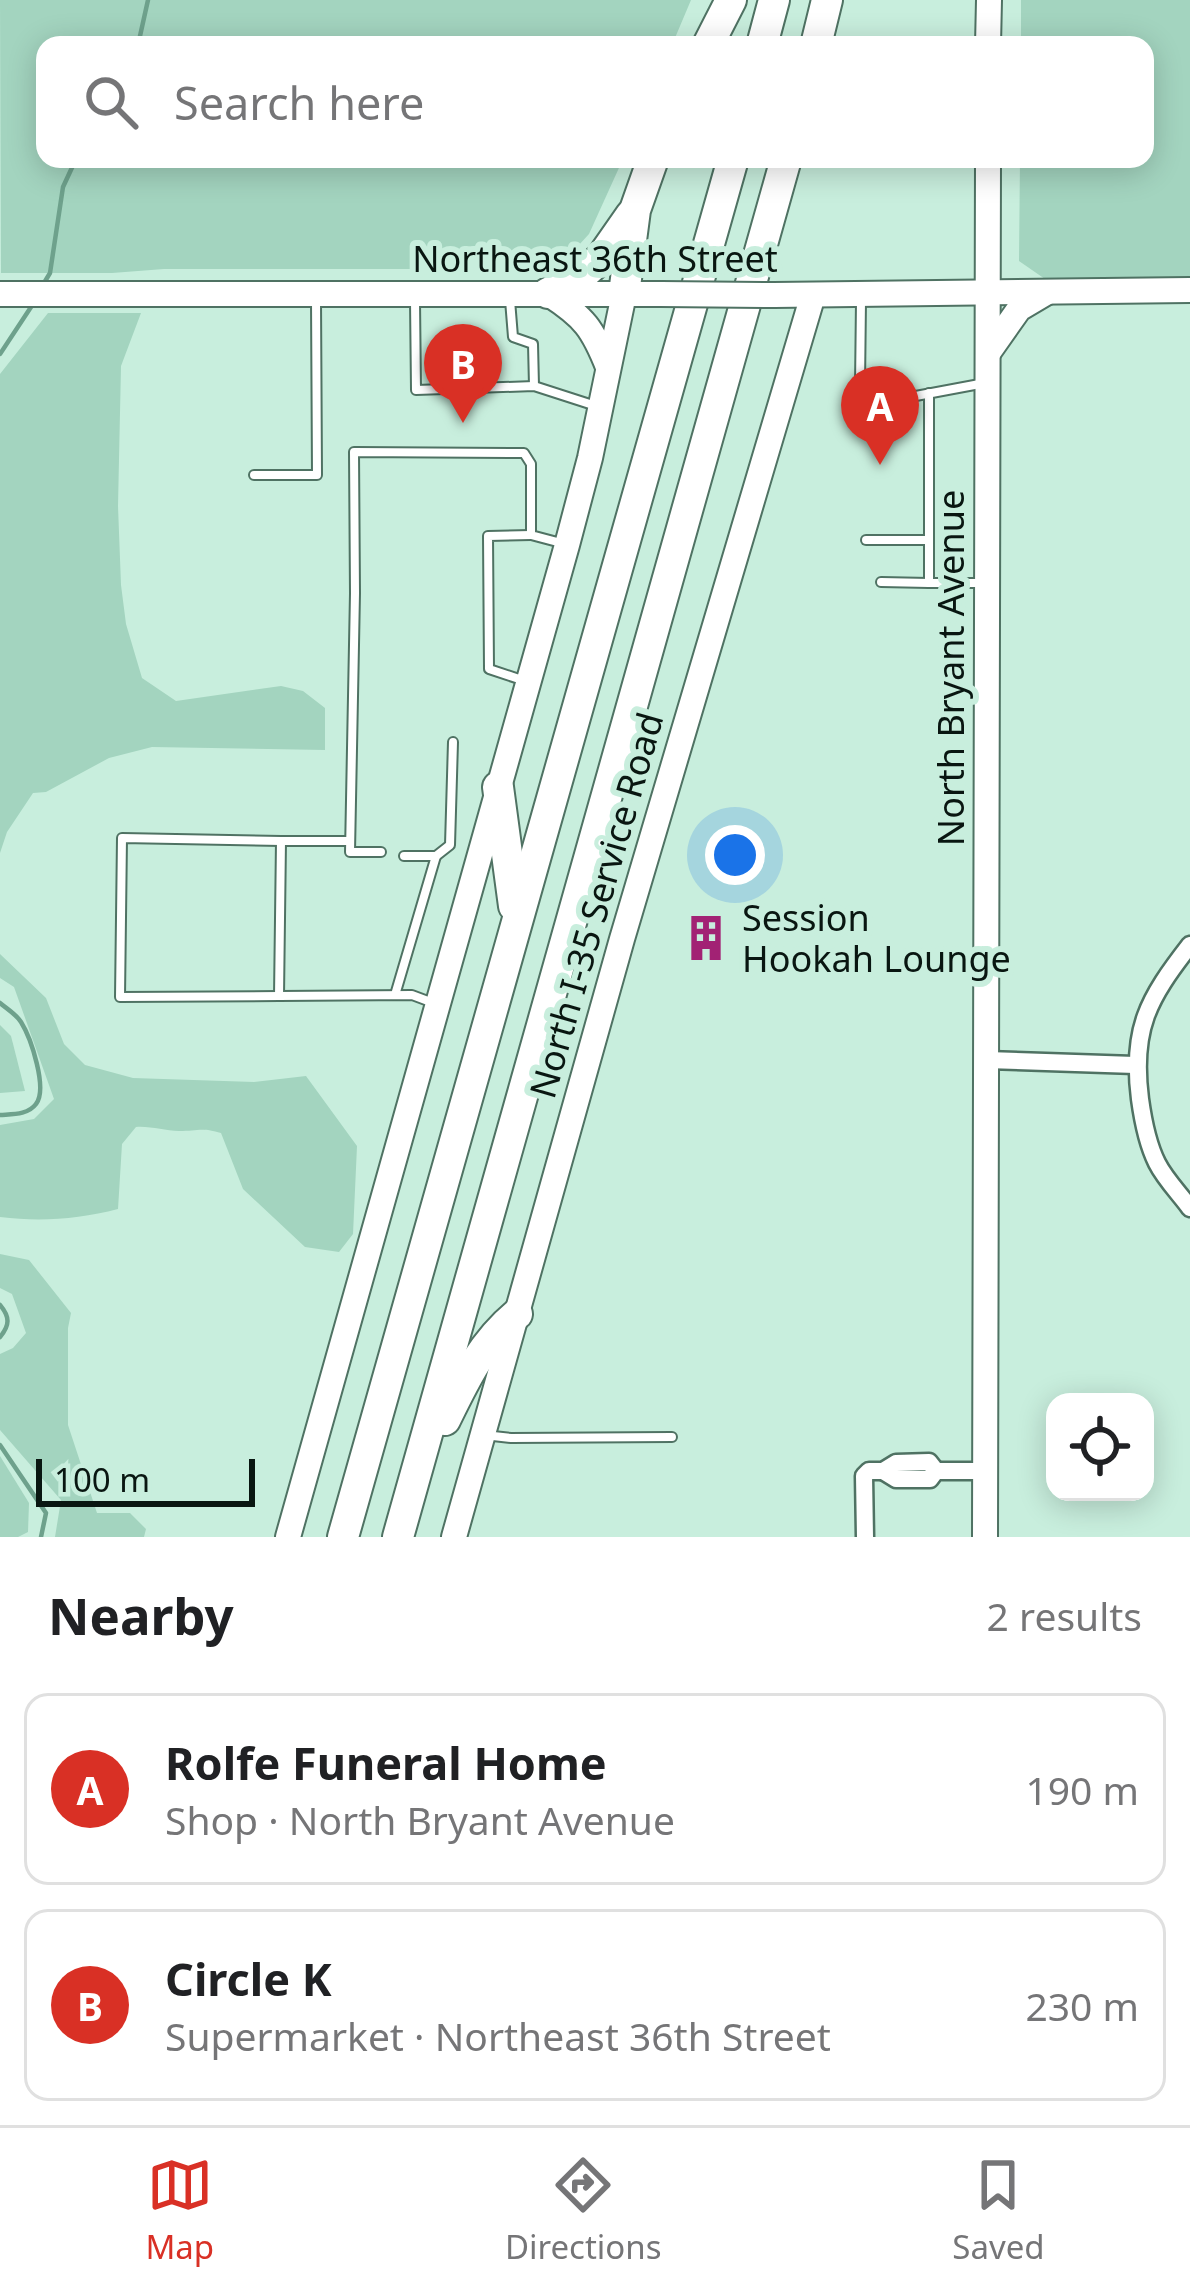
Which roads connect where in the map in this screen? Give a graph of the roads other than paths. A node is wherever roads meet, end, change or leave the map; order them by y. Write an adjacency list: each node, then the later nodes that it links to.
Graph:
1 (731, 0): 5 (highway)
2 (774, 0): 6 (highway)
3 (827, 0): 7 (highway)
4 (989, 0): 8 (main road)
5 (713, 36)
6 (765, 36)
7 (818, 36)
8 (988, 36)
9 (650, 168): 13 (highway)
10 (730, 168): 47 (highway)
11 (783, 168): 59 (highway)
12 (988, 168): 16 (main road, North Bryant Avenue)
13 (635, 210): 20 (highway); 22 (highway)
14 (1190, 290): 15 (main road, Northeast 36th Street)
15 (1048, 291): 16 (main road, Northeast 36th Street); 25 (main road)
16 (987, 292): 23 (main road, Northeast 36th Street); 25 (main road, North Bryant Avenue)
17 (316, 293): 18 (main road, Northeast 36th Street); 21 (main road, Northeast 36th Street); 31 (lane)
18 (414, 293): 19 (main road, Northeast 36th Street); 28 (lane)
19 (509, 293): 20 (main road, Northeast 36th Street); 28 (lane)
20 (548, 293): 22 (main road, Northeast 36th Street); 26 (main road)
21 (0, 294)
22 (624, 294): 24 (main road, Northeast 36th Street, bridge); 26 (main road)
23 (862, 294): 24 (main road, Northeast 36th Street); 29 (lane)
24 (813, 295): 55 (main road, North I-35 Service Road)
25 (987, 355): 27 (main road, North Bryant Avenue)
26 (608, 367): 30 (main road)
27 (987, 382): 29 (lane); 38 (main road, North Bryant Avenue)
28 (534, 386): 30 (lane)
29 (929, 393): 34 (lane)
30 (600, 408): 35 (main road)
31 (254, 475)
32 (531, 535): 35 (lane); 39 (lane); 43 (lane)
33 (866, 540): 34 (lane)
34 (929, 540): 37 (lane)
35 (567, 545): 39 (main road)
36 (881, 582): 37 (lane)
37 (929, 583): 38 (lane)
38 (986, 583): 52 (main road, North Bryant Avenue)
39 (528, 682): 41 (main road)
40 (453, 742): 46 (lane)
41 (498, 787): 47 (highway); 51 (main road)
42 (281, 841): 43 (lane); 50 (lane); 50 (lane)
43 (350, 841): 44 (lane)
44 (381, 852)
45 (404, 856): 46 (lane)
46 (436, 856): 49 (lane)
47 (516, 924): 61 (highway)
48 (1190, 945): 53 (street)
49 (395, 994): 50 (lane); 51 (lane)
50 (279, 997)
51 (437, 1004): 60 (main road)
52 (988, 1060): 53 (street); 58 (main road, North Bryant Avenue)
53 (1136, 1065): 54 (street)
54 (1190, 1208)
55 (518, 1314): 56 (main road, North I-35 Service Road); 59 (highway)
56 (483, 1435): 57 (lane); 63 (main road, North I-35 Service Road)
57 (672, 1437)
58 (986, 1471): 64 (street); 65 (main road, North Bryant Avenue)
59 (413, 1485): 62 (highway)
60 (287, 1537)
61 (343, 1537)
62 (398, 1537)
63 (454, 1537)
64 (865, 1537)
65 (985, 1537)

